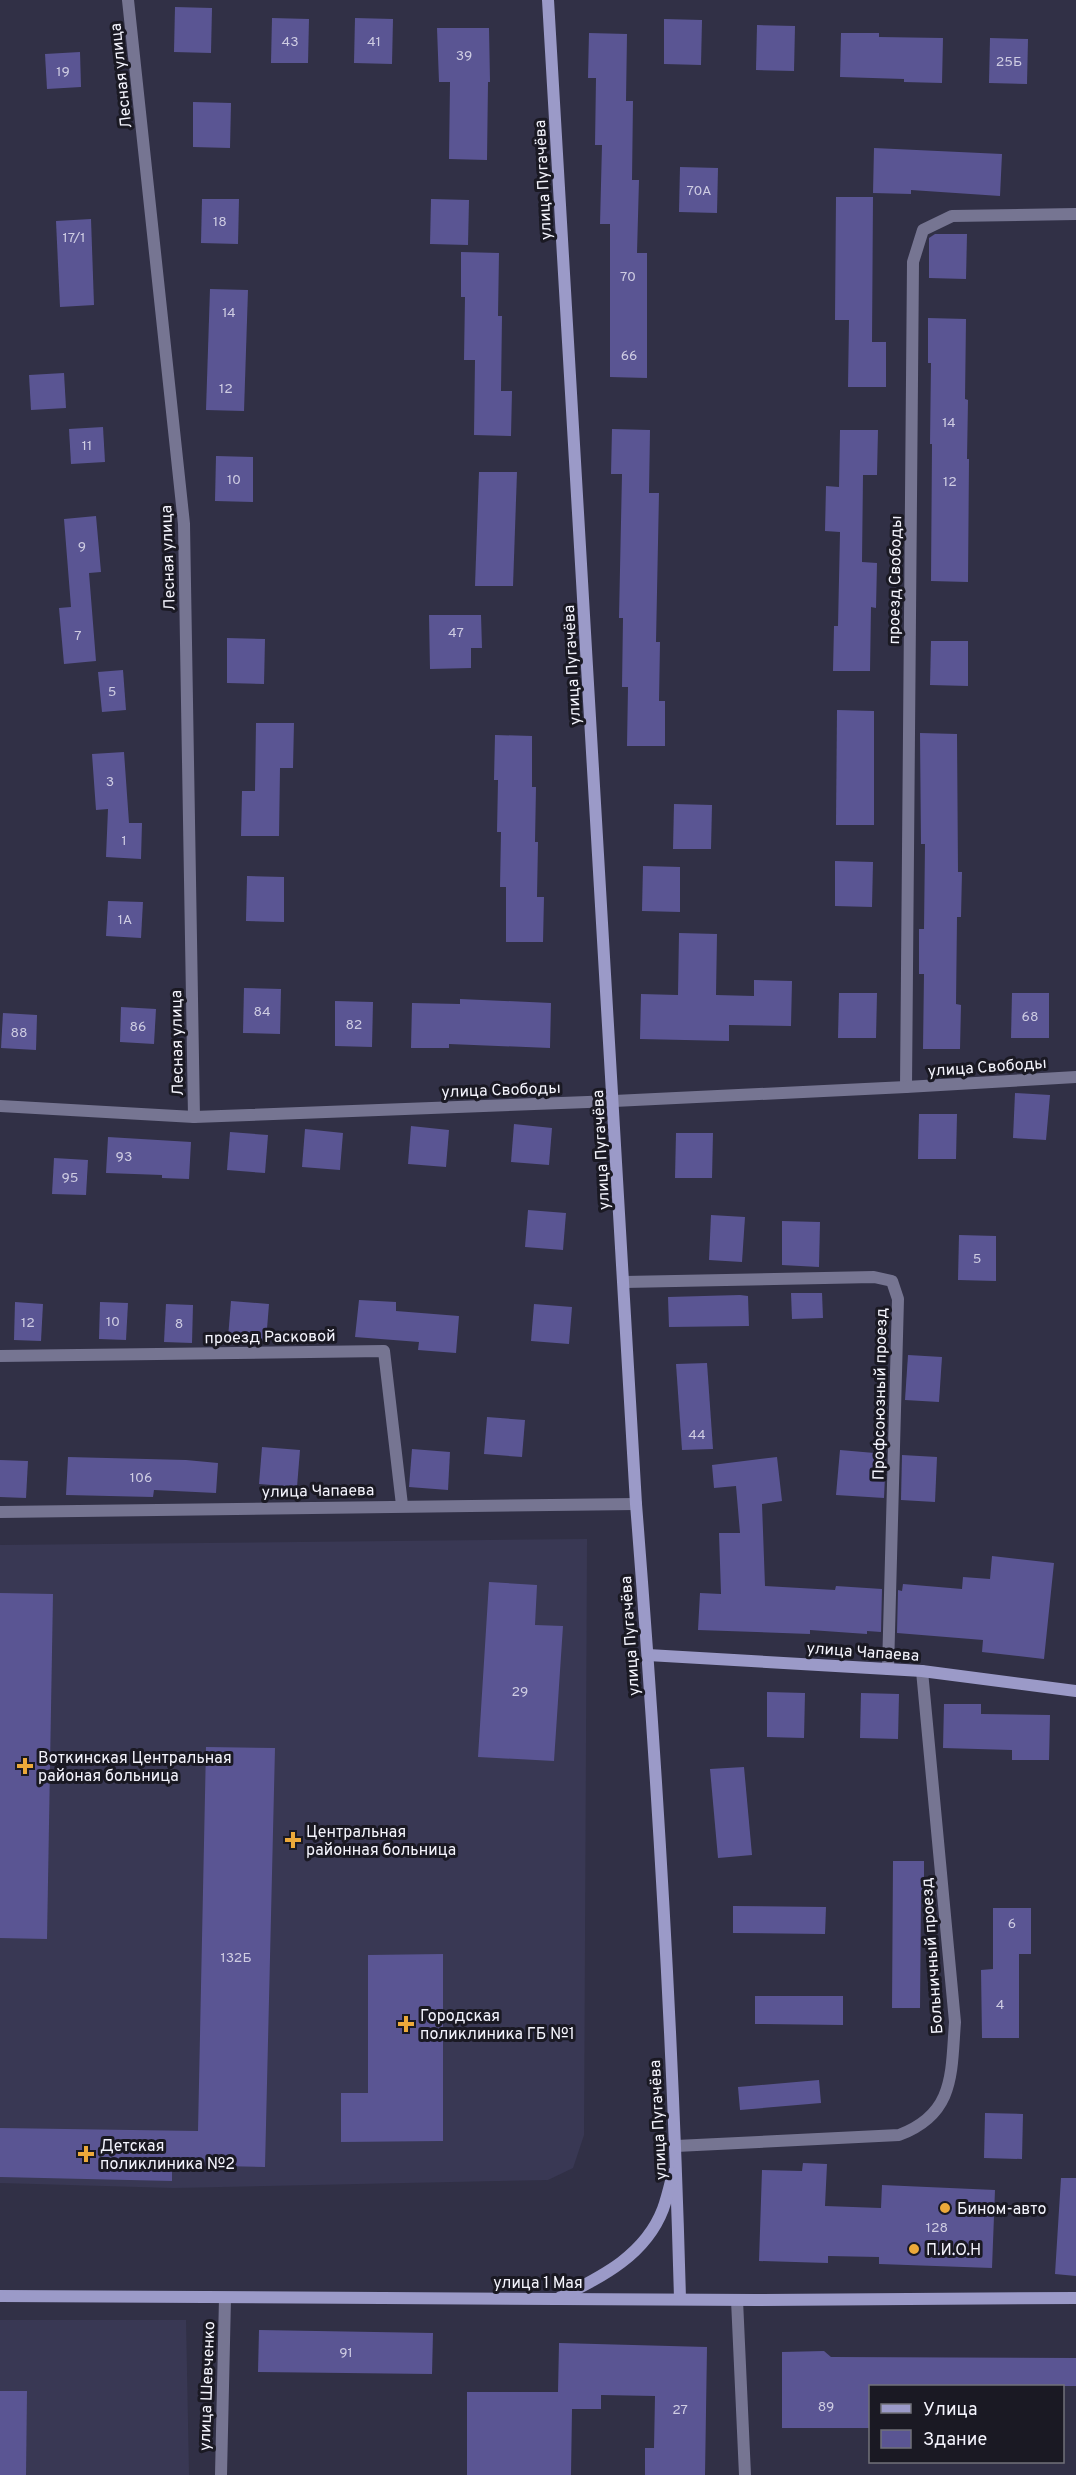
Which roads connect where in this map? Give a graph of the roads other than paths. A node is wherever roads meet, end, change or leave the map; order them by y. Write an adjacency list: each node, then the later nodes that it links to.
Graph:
1 (128, 0): 8 (street, Лесная улица)
2 (548, 0): 6 (main road, улица Пугачёва)
3 (1076, 214): 5 (street, проезд Свободы)
4 (1076, 1077): 5 (street, улица Свободы)
5 (906, 1087): 6 (street, улица Свободы)
6 (614, 1101): 8 (street, улица Свободы); 9 (main road, улица Пугачёва)
7 (0, 1106): 8 (street, улица Свободы)
8 (194, 1117)
9 (624, 1282): 11 (main road, улица Пугачёва); 15 (street, Профсоюзный проезд)
10 (0, 1356): 12 (street, проезд Расковой)
11 (636, 1504): 12 (street, улица Чапаева); 14 (main road, улица Пугачёва)
12 (402, 1506): 13 (street, улица Чапаева)
13 (0, 1512)
14 (648, 1655): 15 (main road, улица Чапаева); 18 (main road, улица Пугачёва)
15 (888, 1669): 16 (main road, улица Чапаева)
16 (922, 1671): 17 (main road, улица Чапаева); 18 (street, Больничный проезд)
17 (1076, 1691)
18 (676, 2146): 19 (main road, улица Пугачёва)
19 (676, 2163): 23 (main road); 24 (main road, улица Пугачёва)
20 (0, 2296): 21 (main road, улица 1 Мая)
21 (225, 2298): 23 (main road, улица 1 Мая); 26 (street, улица Шевченко)
22 (1076, 2298): 25 (main road, улица 1 Мая)
23 (557, 2299): 24 (main road, улица 1 Мая)
24 (680, 2299): 25 (main road, улица 1 Мая)
25 (737, 2300): 27 (street)
26 (220, 2475)
27 (745, 2475)

